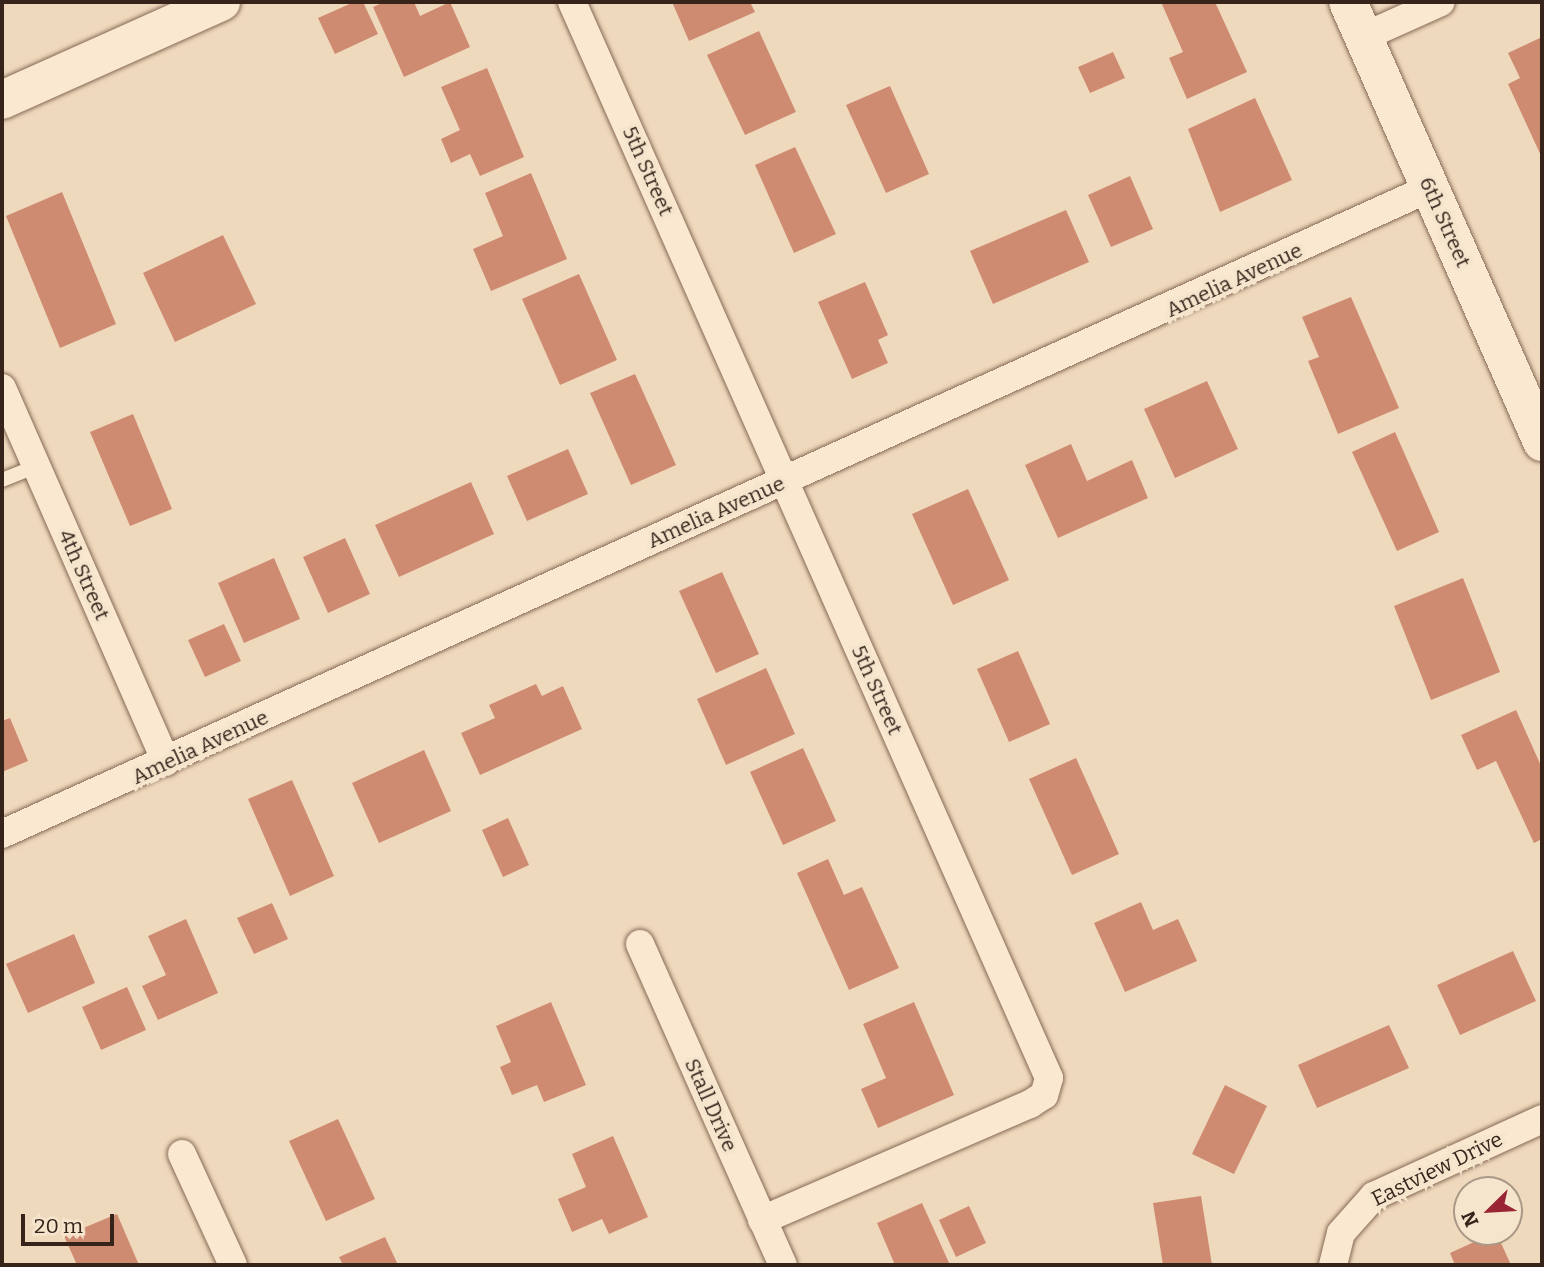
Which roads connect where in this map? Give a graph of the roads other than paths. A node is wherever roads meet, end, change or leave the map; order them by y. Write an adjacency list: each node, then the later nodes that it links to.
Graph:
1 (221, 2): 6 (street)
2 (572, 2): 12 (street, 5th Street)
3 (1348, 2): 5 (street, 6th Street)
4 (1441, 2): 5 (street)
5 (1363, 37): 7 (street, 6th Street)
6 (2, 100)
7 (1430, 188): 9 (street, 6th Street); 12 (street, Amelia Avenue)
8 (2, 388): 10 (street, 4th Street)
9 (1542, 442)
10 (36, 466): 11 (lane); 13 (street, 4th Street)
11 (2, 480)
12 (785, 481): 13 (street, Amelia Avenue); 18 (street, 5th Street)
13 (166, 762): 14 (street, Amelia Avenue)
14 (2, 834)
15 (640, 944): 18 (street, Stall Drive)
16 (1542, 1119): 21 (street, Eastview Drive)
17 (182, 1154): 19 (street)
18 (762, 1220): 20 (street, Stall Drive)
19 (233, 1265)
20 (783, 1265)
21 (1333, 1265)

